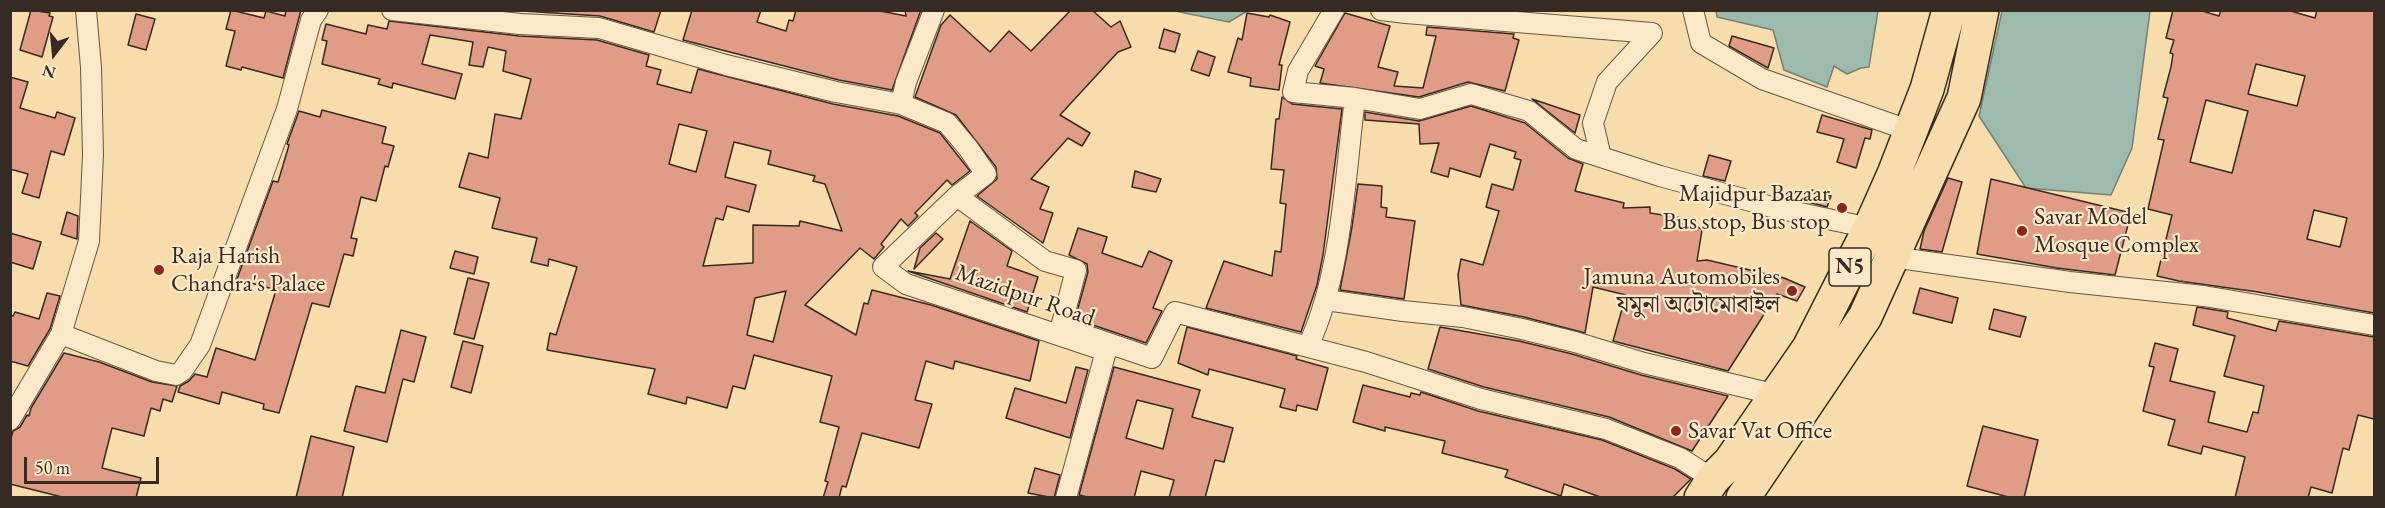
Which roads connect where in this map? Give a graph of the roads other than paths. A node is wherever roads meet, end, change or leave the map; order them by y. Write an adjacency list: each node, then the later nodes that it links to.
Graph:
1 (86, 10): 20 (street)
2 (318, 10): 20 (street)
3 (392, 10): 12 (street)
4 (934, 10): 12 (street)
5 (1334, 10): 11 (street)
6 (1381, 10): 10 (street)
7 (1693, 10): 13 (street)
8 (1949, 10): 13 (highway, N5)
9 (1983, 10): 17 (highway, N5)
10 (1407, 12): 14 (street)
11 (1355, 98): 14 (street); 18 (street)
12 (901, 104): 15 (street)
13 (1911, 131): 16 (highway, N5)
14 (1601, 157): 16 (street)
15 (957, 196): 21 (street); 25 (street, Mazidpur Road)
16 (1870, 228): 22 (highway, N5)
17 (1892, 257): 19 (street); 26 (highway, N5)
18 (1326, 300): 21 (street); 22 (street)
19 (2374, 325)
20 (61, 333): 23 (street)
21 (1308, 346): 24 (street)
22 (1777, 395): 24 (highway, N5)
23 (10, 420)
24 (1707, 488)
25 (1066, 498)
26 (1743, 498)

